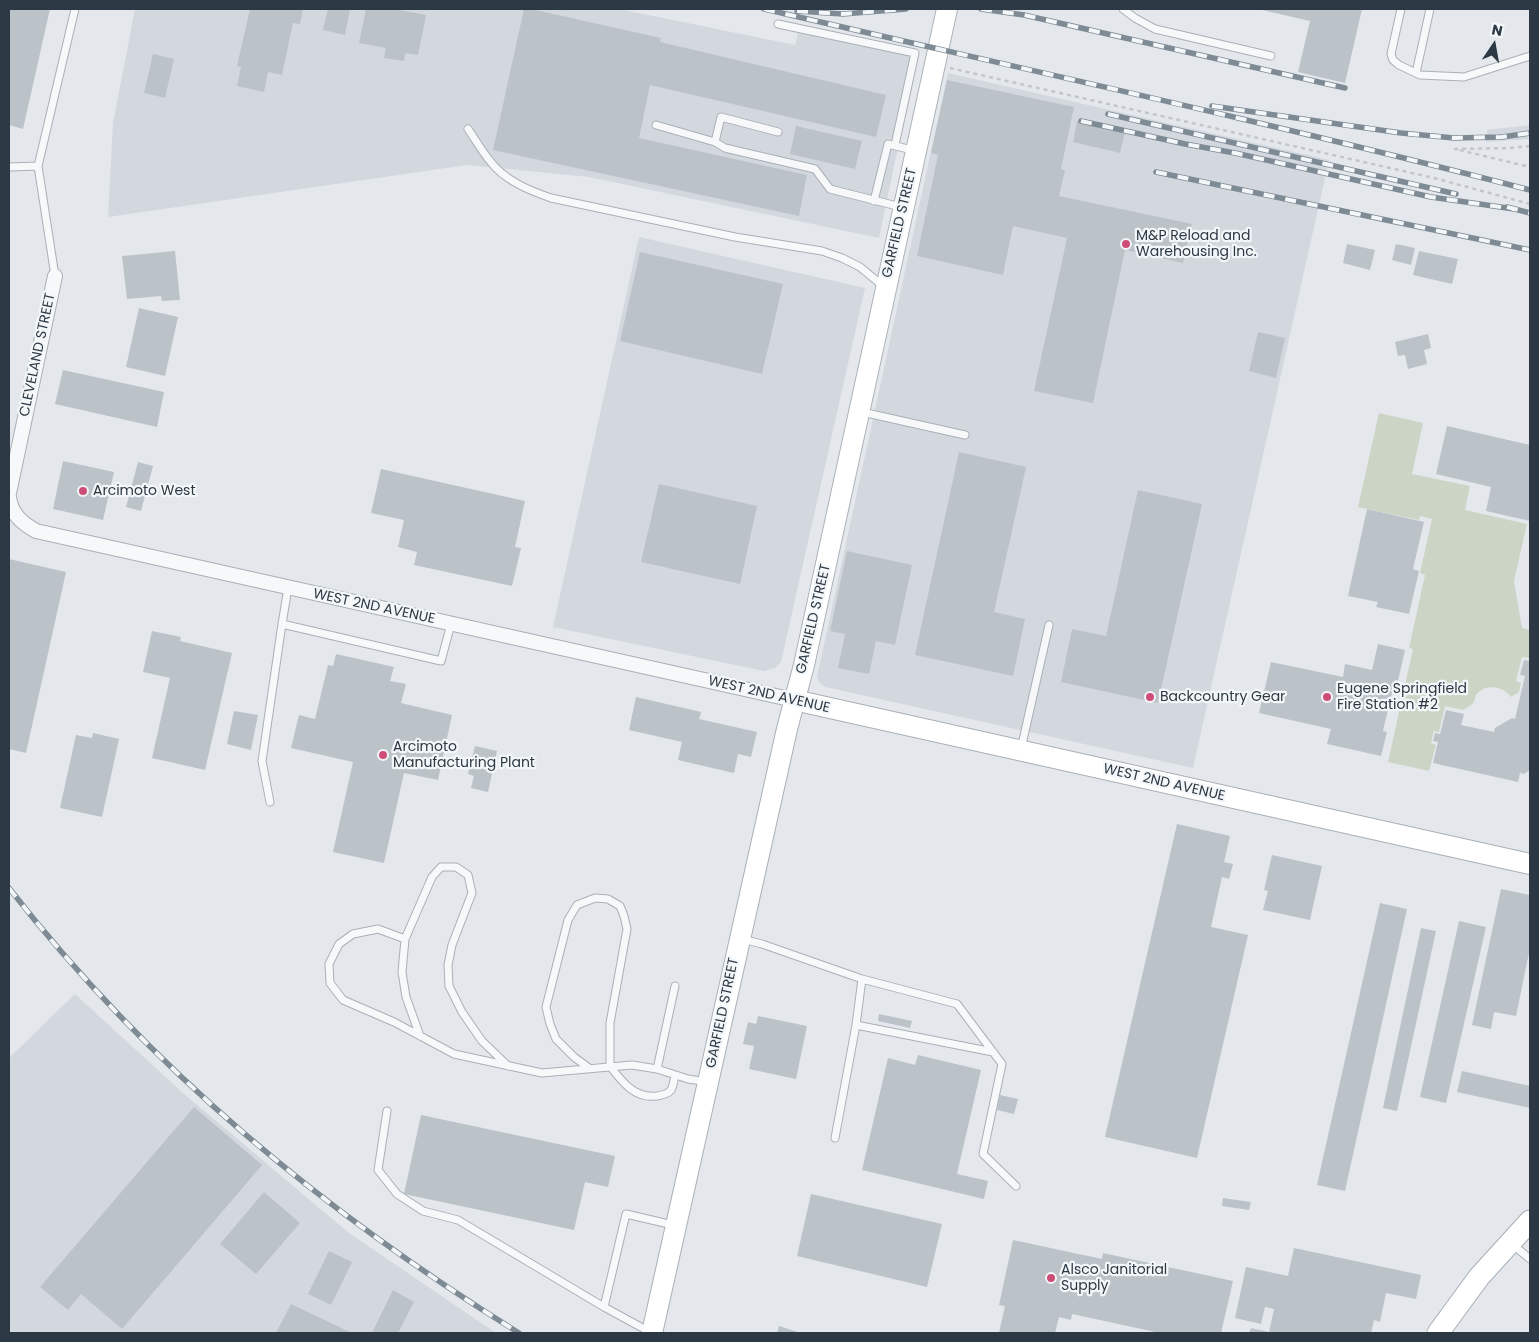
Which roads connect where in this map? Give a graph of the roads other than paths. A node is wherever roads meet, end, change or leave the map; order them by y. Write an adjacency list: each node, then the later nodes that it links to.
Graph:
1 (75, 9): 16 (lane)
2 (947, 9): 15 (street, GARFIELD STREET)
3 (1122, 9): 7 (lane)
4 (1401, 9): 9 (lane)
5 (1430, 9): 9 (lane)
6 (778, 24): 14 (lane)
7 (1271, 56)
8 (1530, 56): 9 (lane)
9 (1416, 73)
10 (656, 125): 13 (lane)
11 (468, 129): 21 (lane)
12 (778, 132): 13 (lane)
13 (715, 142): 18 (lane)
14 (896, 145): 15 (lane); 18 (lane)
15 (916, 151): 19 (street, GARFIELD STREET)
16 (38, 166): 17 (lane); 20 (lane)
17 (9, 167)
18 (874, 200): 19 (lane)
19 (904, 208): 21 (street, GARFIELD STREET)
20 (55, 276): 24 (street, CLEVELAND STREET)
21 (885, 288): 22 (street, GARFIELD STREET)
22 (859, 411): 23 (lane); 30 (street, GARFIELD STREET)
23 (965, 435)
24 (9, 493)
25 (9, 497): 26 (street, WEST 2ND AVENUE)
26 (288, 588): 27 (lane); 28 (street, WEST 2ND AVENUE)
27 (282, 624): 28 (lane); 32 (lane)
28 (451, 624): 30 (street, WEST 2ND AVENUE)
29 (1049, 625): 31 (lane)
30 (794, 700): 31 (street, WEST 2ND AVENUE); 35 (street, GARFIELD STREET)
31 (1021, 751): 33 (street, WEST 2ND AVENUE)
32 (270, 802)
33 (1530, 864)
34 (405, 939): 39 (lane); 39 (lane); 41 (lane)
35 (739, 939): 36 (lane); 46 (street, GARFIELD STREET)
36 (862, 980): 38 (lane); 40 (lane)
37 (675, 986): 44 (lane)
38 (856, 1025): 40 (lane); 48 (lane)
39 (420, 1036): 41 (lane)
40 (993, 1052): 49 (lane)
41 (509, 1066): 43 (lane)
42 (610, 1066): 43 (lane); 43 (lane); 44 (lane); 45 (lane)
43 (589, 1068)
44 (657, 1069): 45 (lane)
45 (675, 1075): 46 (lane)
46 (708, 1082): 51 (street, GARFIELD STREET)
47 (387, 1111): 54 (lane)
48 (834, 1138)
49 (1016, 1186)
50 (1530, 1220): 52 (main road)
51 (676, 1226): 54 (lane); 55 (street, GARFIELD STREET)
52 (1510, 1242): 53 (lane); 56 (main road)
53 (1530, 1259)
54 (604, 1307): 55 (lane)
55 (652, 1333)
56 (1438, 1333)

